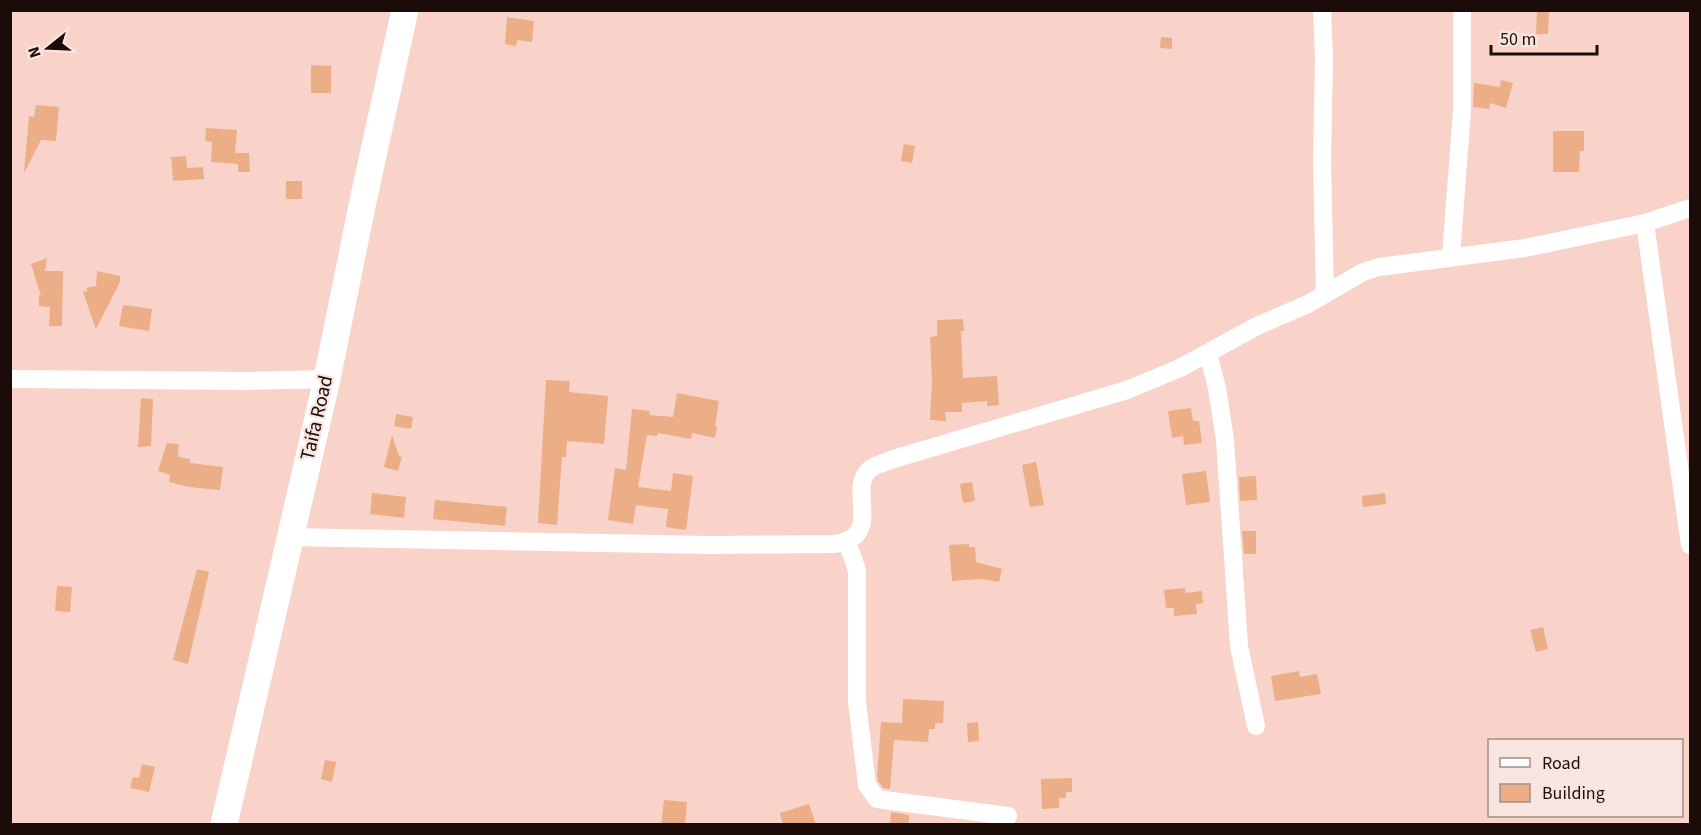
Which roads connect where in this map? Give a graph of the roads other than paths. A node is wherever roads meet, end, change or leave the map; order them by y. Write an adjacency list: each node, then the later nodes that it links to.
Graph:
1 (405, 10): 10 (highway, Taifa Road)
2 (1322, 10): 7 (street)
3 (1462, 10): 6 (street)
4 (1690, 208): 5 (street)
5 (1645, 224): 6 (street); 13 (street)
6 (1451, 256): 7 (street)
7 (1324, 293): 8 (street)
8 (1208, 353): 12 (street); 14 (street)
9 (10, 379): 10 (street)
10 (327, 379): 11 (highway, Taifa Road)
11 (289, 537): 12 (street); 16 (highway, Taifa Road)
12 (846, 542): 15 (street)
13 (1690, 545)
14 (1256, 726)
15 (1008, 816)
16 (224, 825)

